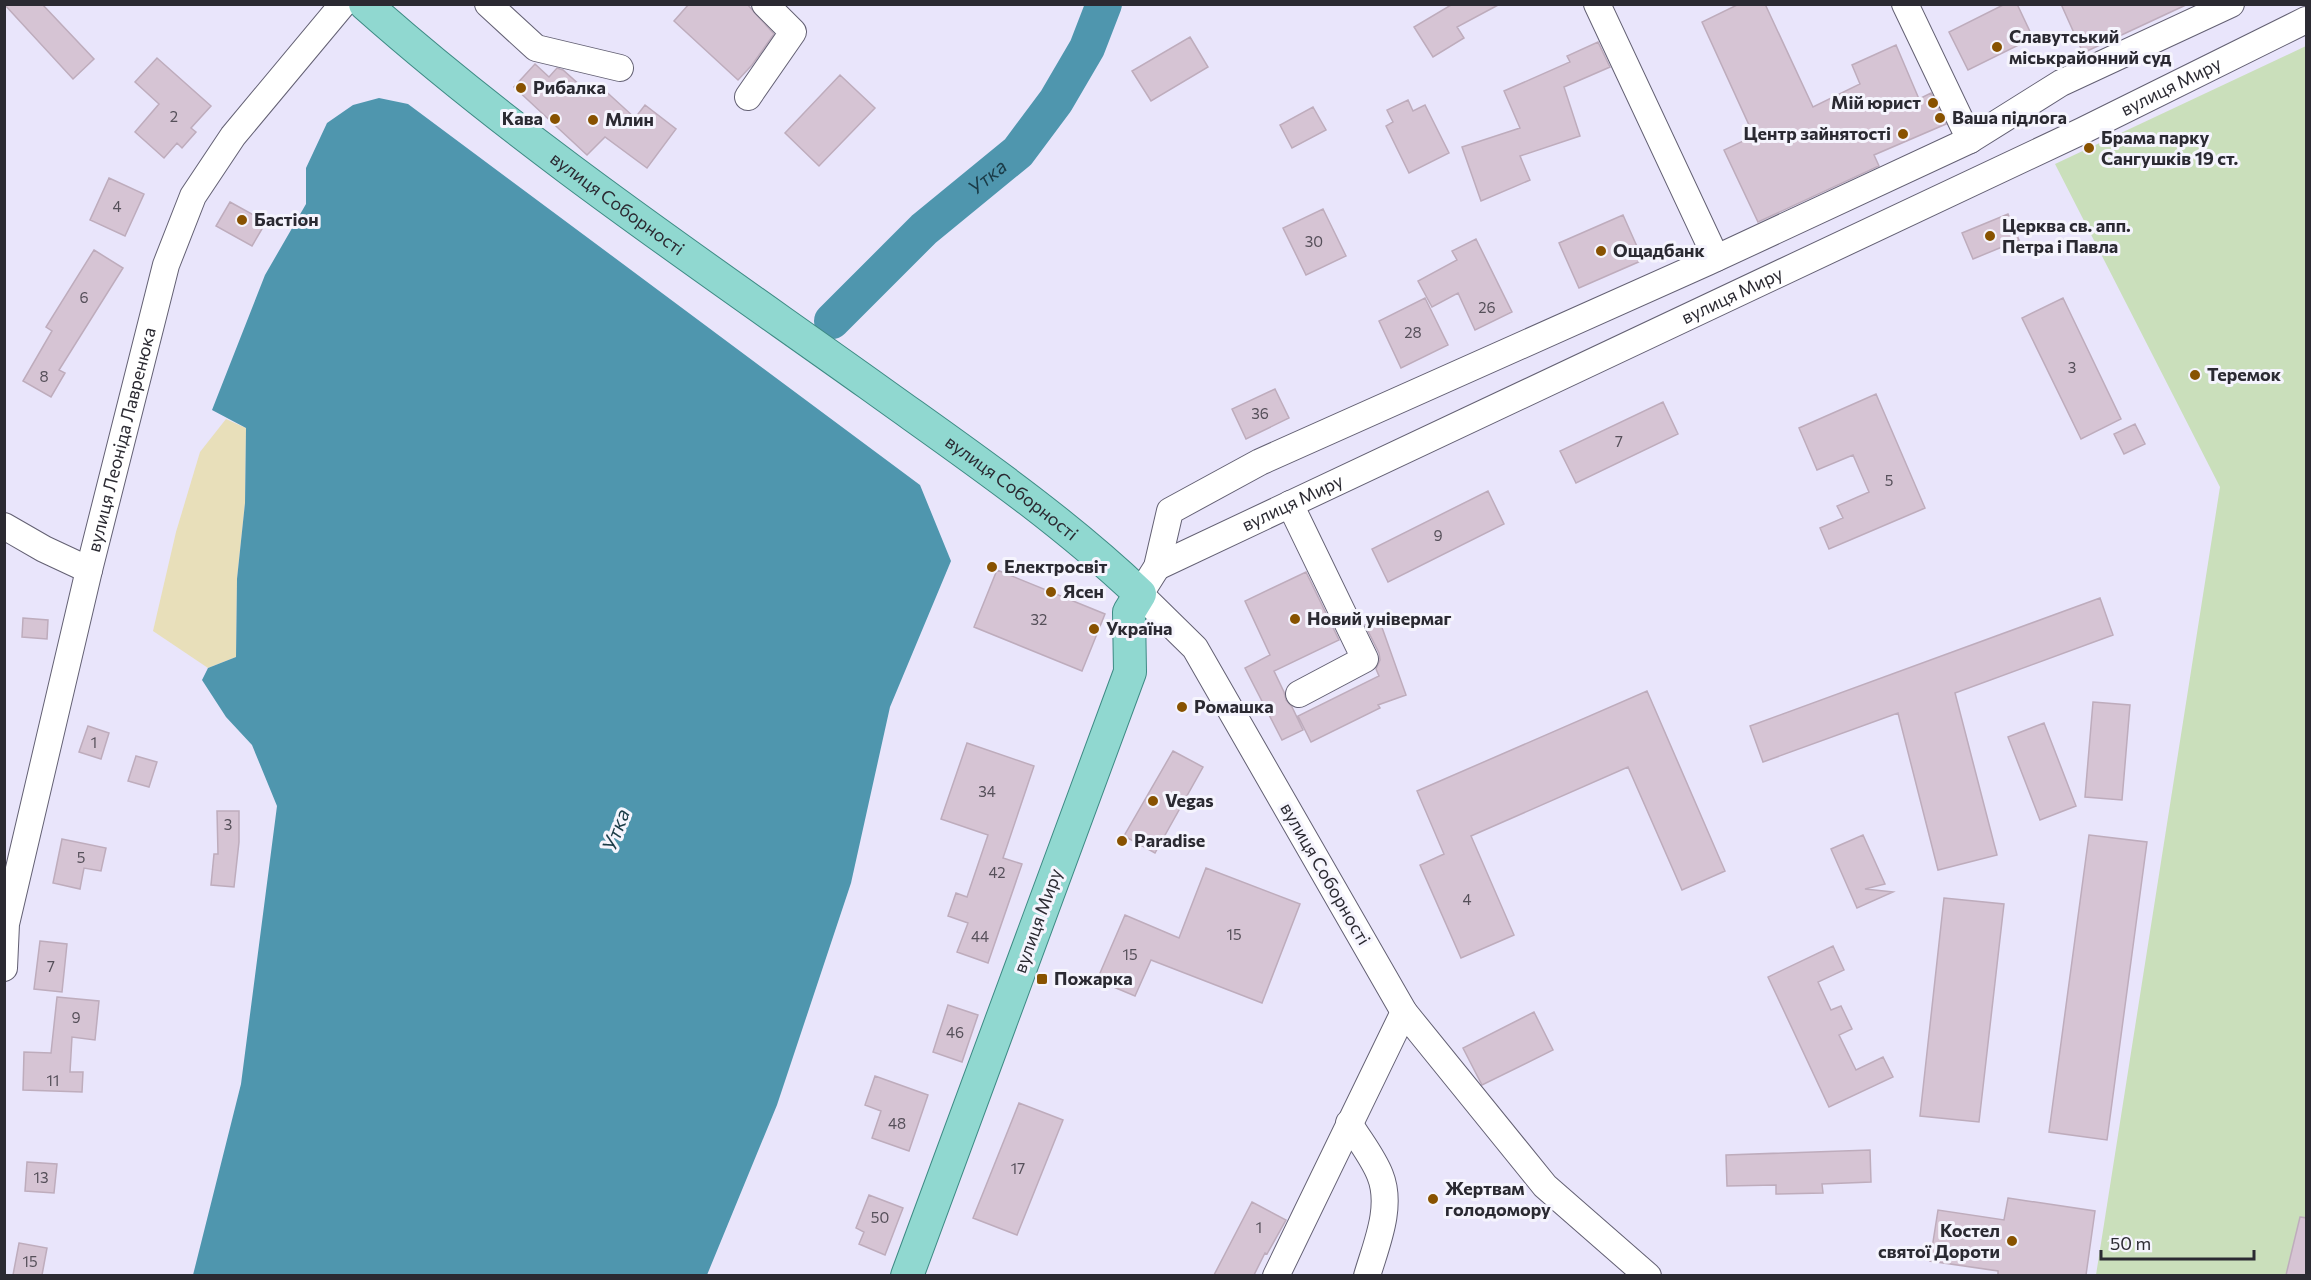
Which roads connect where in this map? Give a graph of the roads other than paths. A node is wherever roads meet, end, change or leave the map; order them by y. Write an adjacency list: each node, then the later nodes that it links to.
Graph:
1 (343, 4): 16 (street, вулиця Леоніда Лавренюка)
2 (365, 4): 17 (main road, вулиця Соборності)
3 (488, 4): 9 (street)
4 (765, 4): 10 (street)
5 (1597, 4): 12 (street)
6 (1905, 4): 11 (street)
7 (2231, 4): 11 (street, вулиця Миру)
8 (2307, 21): 13 (street, вулиця Миру)
9 (620, 68)
10 (748, 97)
11 (1970, 140): 12 (street, вулиця Миру)
12 (1716, 258): 15 (street, вулиця Миру)
13 (1290, 504): 15 (street, вулиця Миру); 18 (street)
14 (4, 526): 16 (street)
15 (1157, 567): 17 (street, вулиця Миру)
16 (89, 570): 19 (street, вулиця Леоніда Лавренюка)
17 (1140, 594): 21 (street, вулиця Соборності); 23 (main road, вулиця Миру)
18 (1299, 694)
19 (5, 925): 20 (street, вулиця Леоніда Лавренюка)
20 (4, 968)
21 (1404, 1012): 22 (street); 26 (street, вулиця Соборності)
22 (1349, 1123): 24 (street); 25 (street)
23 (907, 1275)
24 (1276, 1275)
25 (1367, 1275)
26 (1648, 1275)

